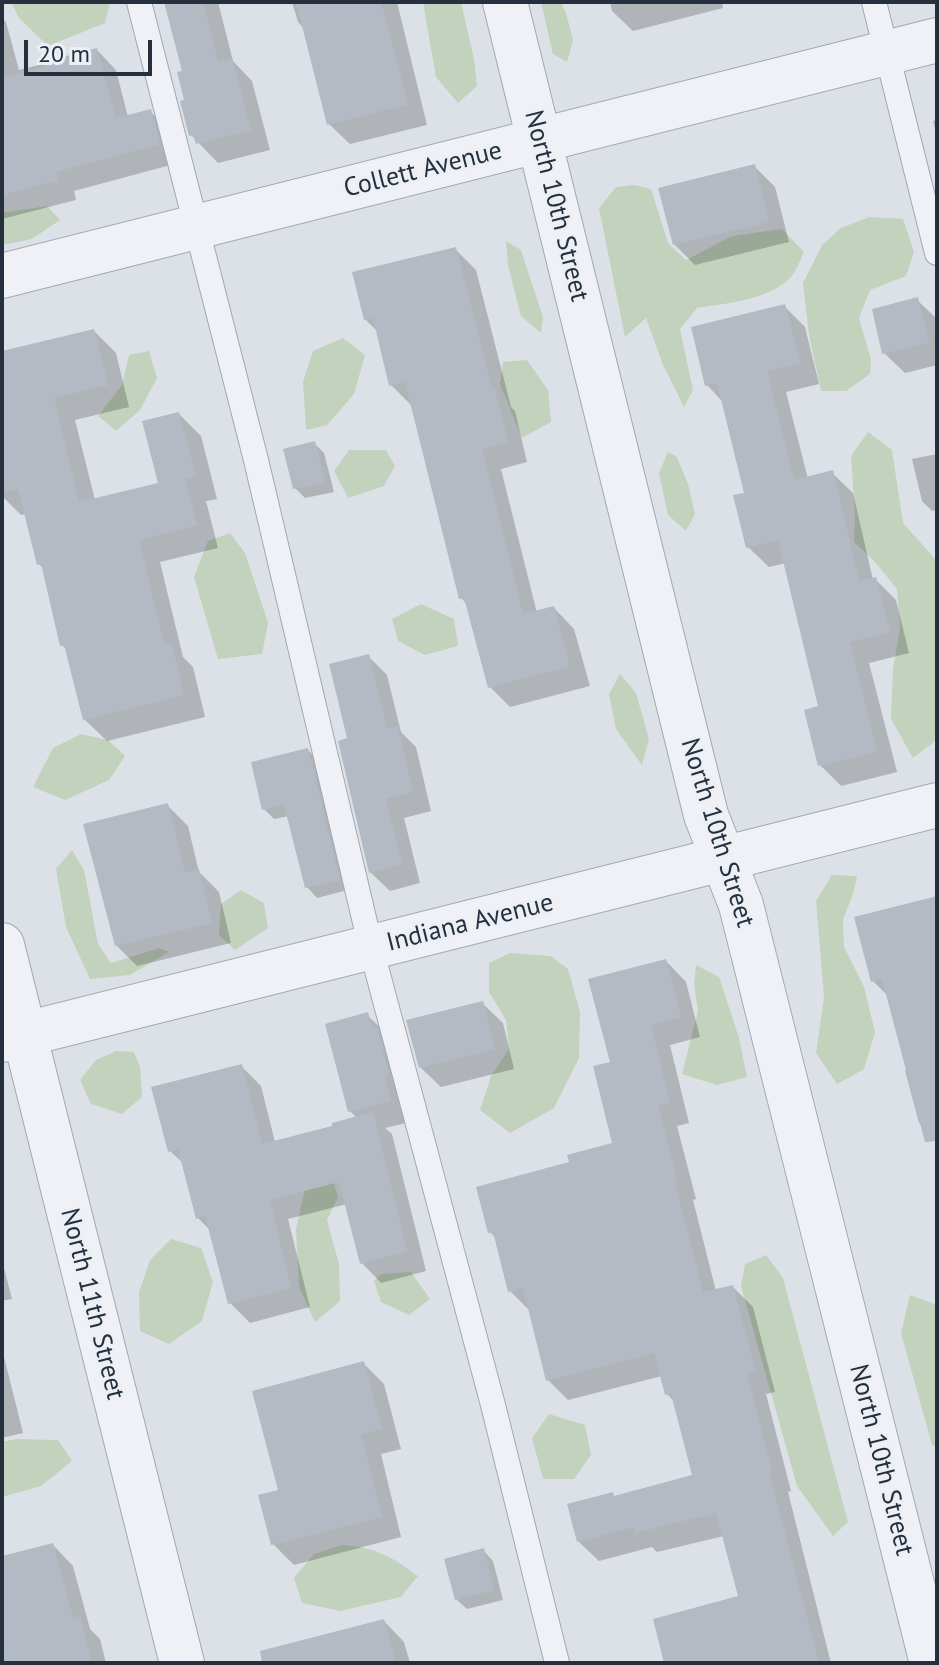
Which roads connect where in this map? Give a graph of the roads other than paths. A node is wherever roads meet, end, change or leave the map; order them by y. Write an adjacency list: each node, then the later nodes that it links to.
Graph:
1 (139, 2): 7 (lane)
2 (505, 2): 6 (street, North 10th Street)
3 (874, 2): 5 (lane)
4 (937, 40): 5 (street, Collett Avenue)
5 (887, 53): 6 (street, Collett Avenue); 8 (lane)
6 (540, 140): 7 (street, Collett Avenue); 11 (street, North 10th Street)
7 (196, 227): 9 (street, Collett Avenue); 13 (lane)
8 (937, 253)
9 (2, 276)
10 (937, 805): 11 (street, Indiana Avenue)
11 (723, 859): 13 (street, Indiana Avenue); 17 (street, North 10th Street)
12 (2, 945): 14 (street, North 11th Street)
13 (371, 948): 14 (street, Indiana Avenue); 16 (lane)
14 (13, 1038): 15 (street, North 11th Street)
15 (182, 1663)
16 (557, 1663)
17 (932, 1663)

